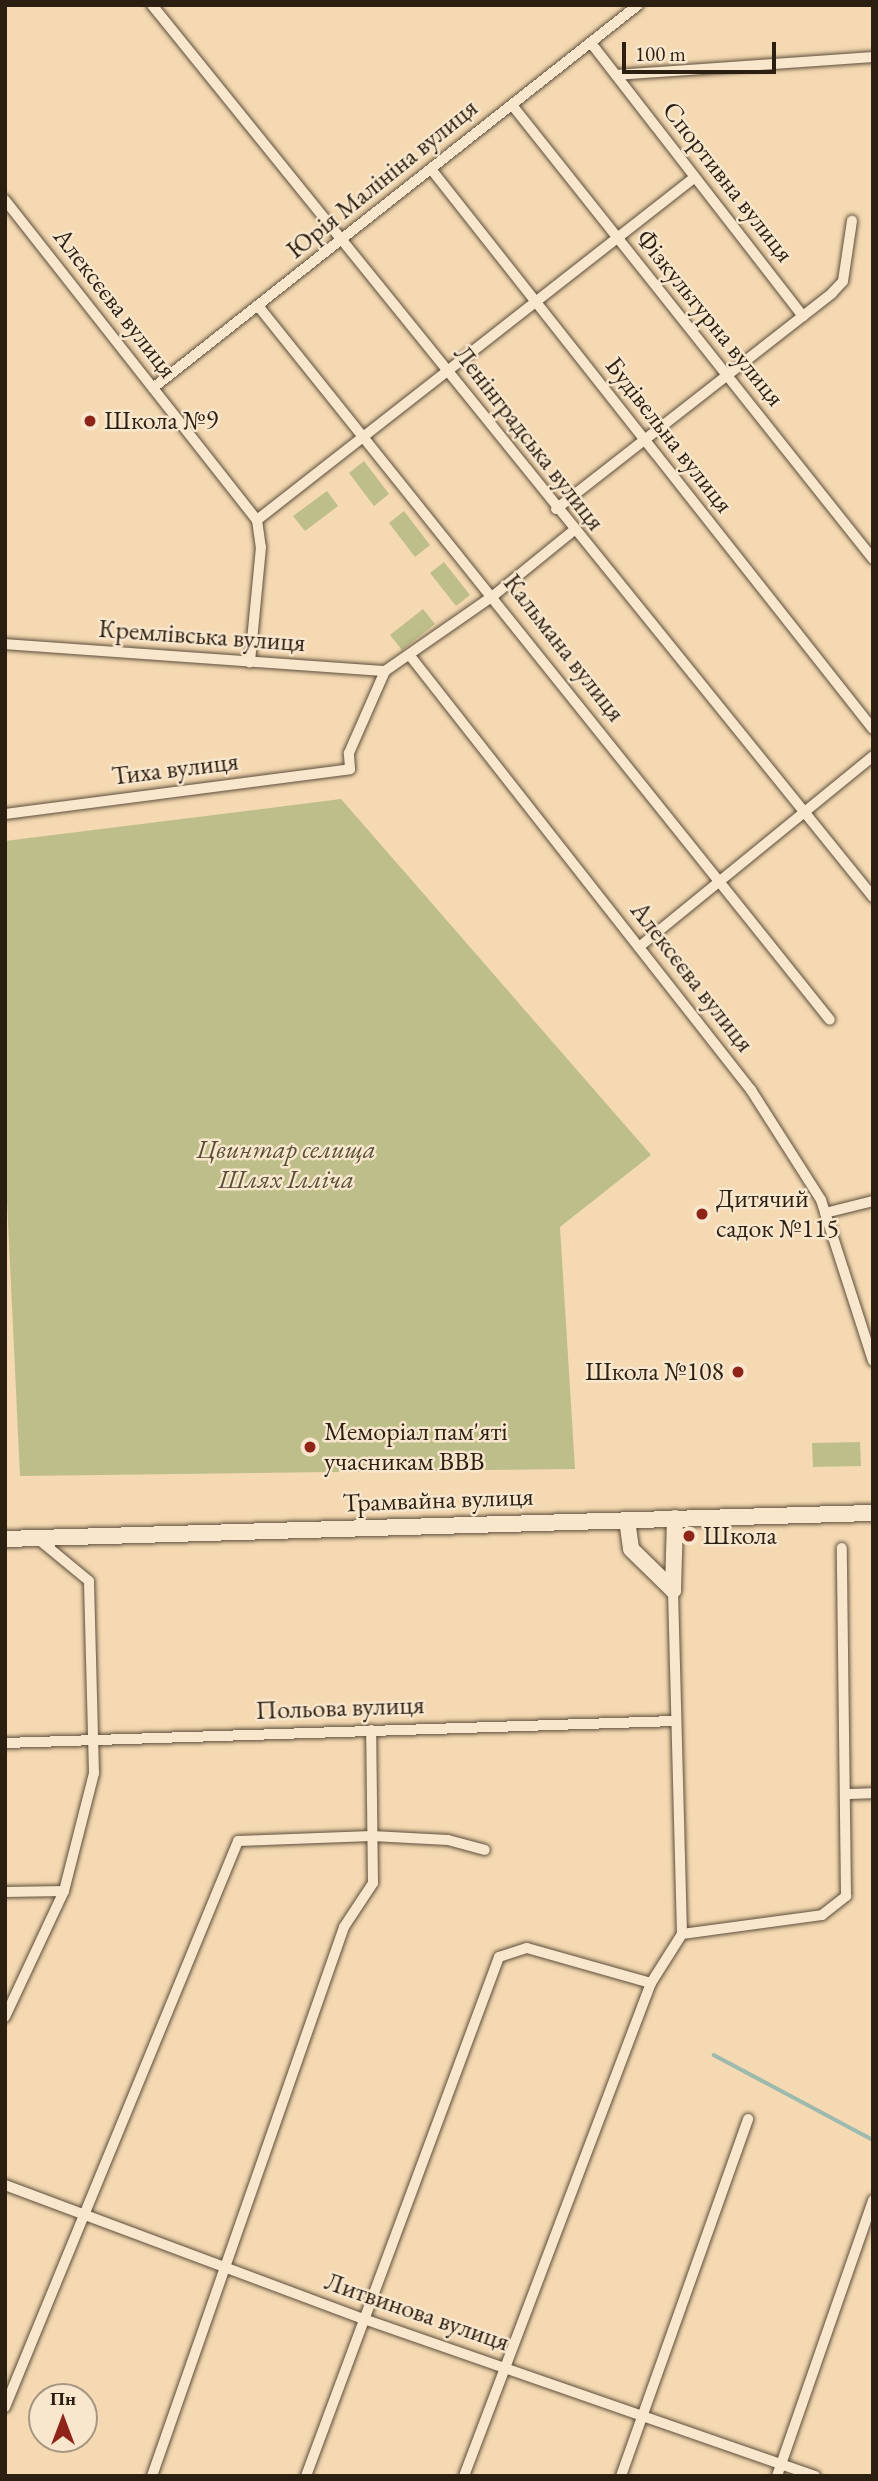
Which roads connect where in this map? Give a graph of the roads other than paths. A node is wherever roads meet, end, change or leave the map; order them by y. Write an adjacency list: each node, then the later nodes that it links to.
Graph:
1 (152, 5): 11 (street, Ленінградська вулиця)
2 (638, 5): 3 (street, Юрія Малініна вулиця)
3 (591, 43): 5 (street, Спортивна вулиця); 6 (street, Юрія Малініна вулиця)
4 (873, 57): 5 (street)
5 (616, 75): 8 (street, Спортивна вулиця)
6 (512, 105): 7 (street, Юрія Малініна вулиця); 12 (street, Фiзкультурна вулиця)
7 (431, 169): 11 (street, Юрія Малініна вулиця); 13 (street, Будівельна вулиця)
8 (695, 177): 12 (street); 15 (street, Спортивна вулиця)
9 (5, 200): 18 (street, Алексєєва вулиця)
10 (852, 221): 15 (street)
11 (343, 238): 14 (street, Юрія Малініна вулиця); 16 (street, Ленінградська вулиця)
12 (617, 238): 13 (street); 17 (street, Фiзкультурна вулиця)
13 (535, 304): 16 (street); 20 (street, Будівельна вулиця)
14 (259, 307): 18 (street, Юрія Малініна вулиця); 19 (street, Кальмана вулиця)
15 (803, 316): 17 (street)
16 (448, 371): 19 (street); 21 (street, Ленінградська вулиця)
17 (727, 376): 20 (street); 24 (street, Фiзкультурна вулиця)
18 (153, 388): 22 (street, Алексєєва вулиця)
19 (364, 438): 22 (street); 25 (street, Кальмана вулиця)
20 (644, 440): 21 (street); 30 (street, Будівельна вулиця)
21 (556, 509): 23 (street, Ленінградська вулиця)
22 (257, 520): 28 (street)
23 (573, 531): 25 (street); 32 (street, Ленінградська вулиця)
24 (873, 559)
25 (493, 596): 27 (street); 34 (street, Кальмана вулиця)
26 (5, 645): 28 (street, Кремлівська вулиця)
27 (411, 657): 29 (street); 36 (street, Алексєєва вулиця)
28 (250, 662): 29 (street, Кремлівська вулиця)
29 (390, 669): 33 (street, Тиха вулиця)
30 (873, 729)
31 (873, 756): 32 (street)
32 (805, 813): 34 (street); 35 (street, Ленінградська вулиця)
33 (5, 814)
34 (721, 883): 36 (street); 37 (street, Кальмана вулиця)
35 (873, 897)
36 (639, 947): 39 (street, Алексєєва вулиця)
37 (830, 1020)
38 (873, 1202): 39 (street)
39 (825, 1213): 40 (street, Алексєєва вулиця)
40 (873, 1362)
41 (873, 1513): 42 (street, Трамвайна вулиця)
42 (675, 1518): 43 (street, Трамвайна вулиця); 47 (street)
43 (627, 1520): 44 (street, Трамвайна вулиця); 47 (street)
44 (37, 1538): 45 (street, Трамвайна вулиця); 50 (street)
45 (5, 1539)
46 (842, 1548): 53 (street)
47 (673, 1590): 48 (street)
48 (676, 1721): 49 (street, Польова вулиця); 58 (street)
49 (371, 1730): 50 (street, Польова вулиця); 54 (street)
50 (95, 1740): 51 (street, Польова вулиця); 56 (street)
51 (5, 1743)
52 (873, 1793): 53 (street)
53 (847, 1794): 58 (street)
54 (372, 1836): 55 (street); 64 (street); 65 (street)
55 (485, 1850)
56 (64, 1891): 57 (street); 60 (street)
57 (5, 1892)
58 (682, 1934): 59 (street)
59 (651, 1983): 66 (street); 67 (street)
60 (5, 2017)
61 (748, 2119): 69 (street)
62 (5, 2185): 64 (street, Литвинова вулиця)
63 (873, 2200): 70 (street)
64 (85, 2215): 65 (street, Литвинова вулиця); 68 (street)
65 (225, 2266): 66 (street, Литвинова вулиця); 71 (street)
66 (360, 2318): 67 (street, Литвинова вулиця); 72 (street)
67 (503, 2367): 69 (street, Литвинова вулиця); 73 (street)
68 (5, 2407)
69 (643, 2415): 70 (street, Литвинова вулиця); 74 (street)
70 (781, 2464): 75 (street); 76 (street, Литвинова вулиця)
71 (152, 2476)
72 (306, 2476)
73 (464, 2476)
74 (621, 2476)
75 (777, 2476)
76 (815, 2476)

